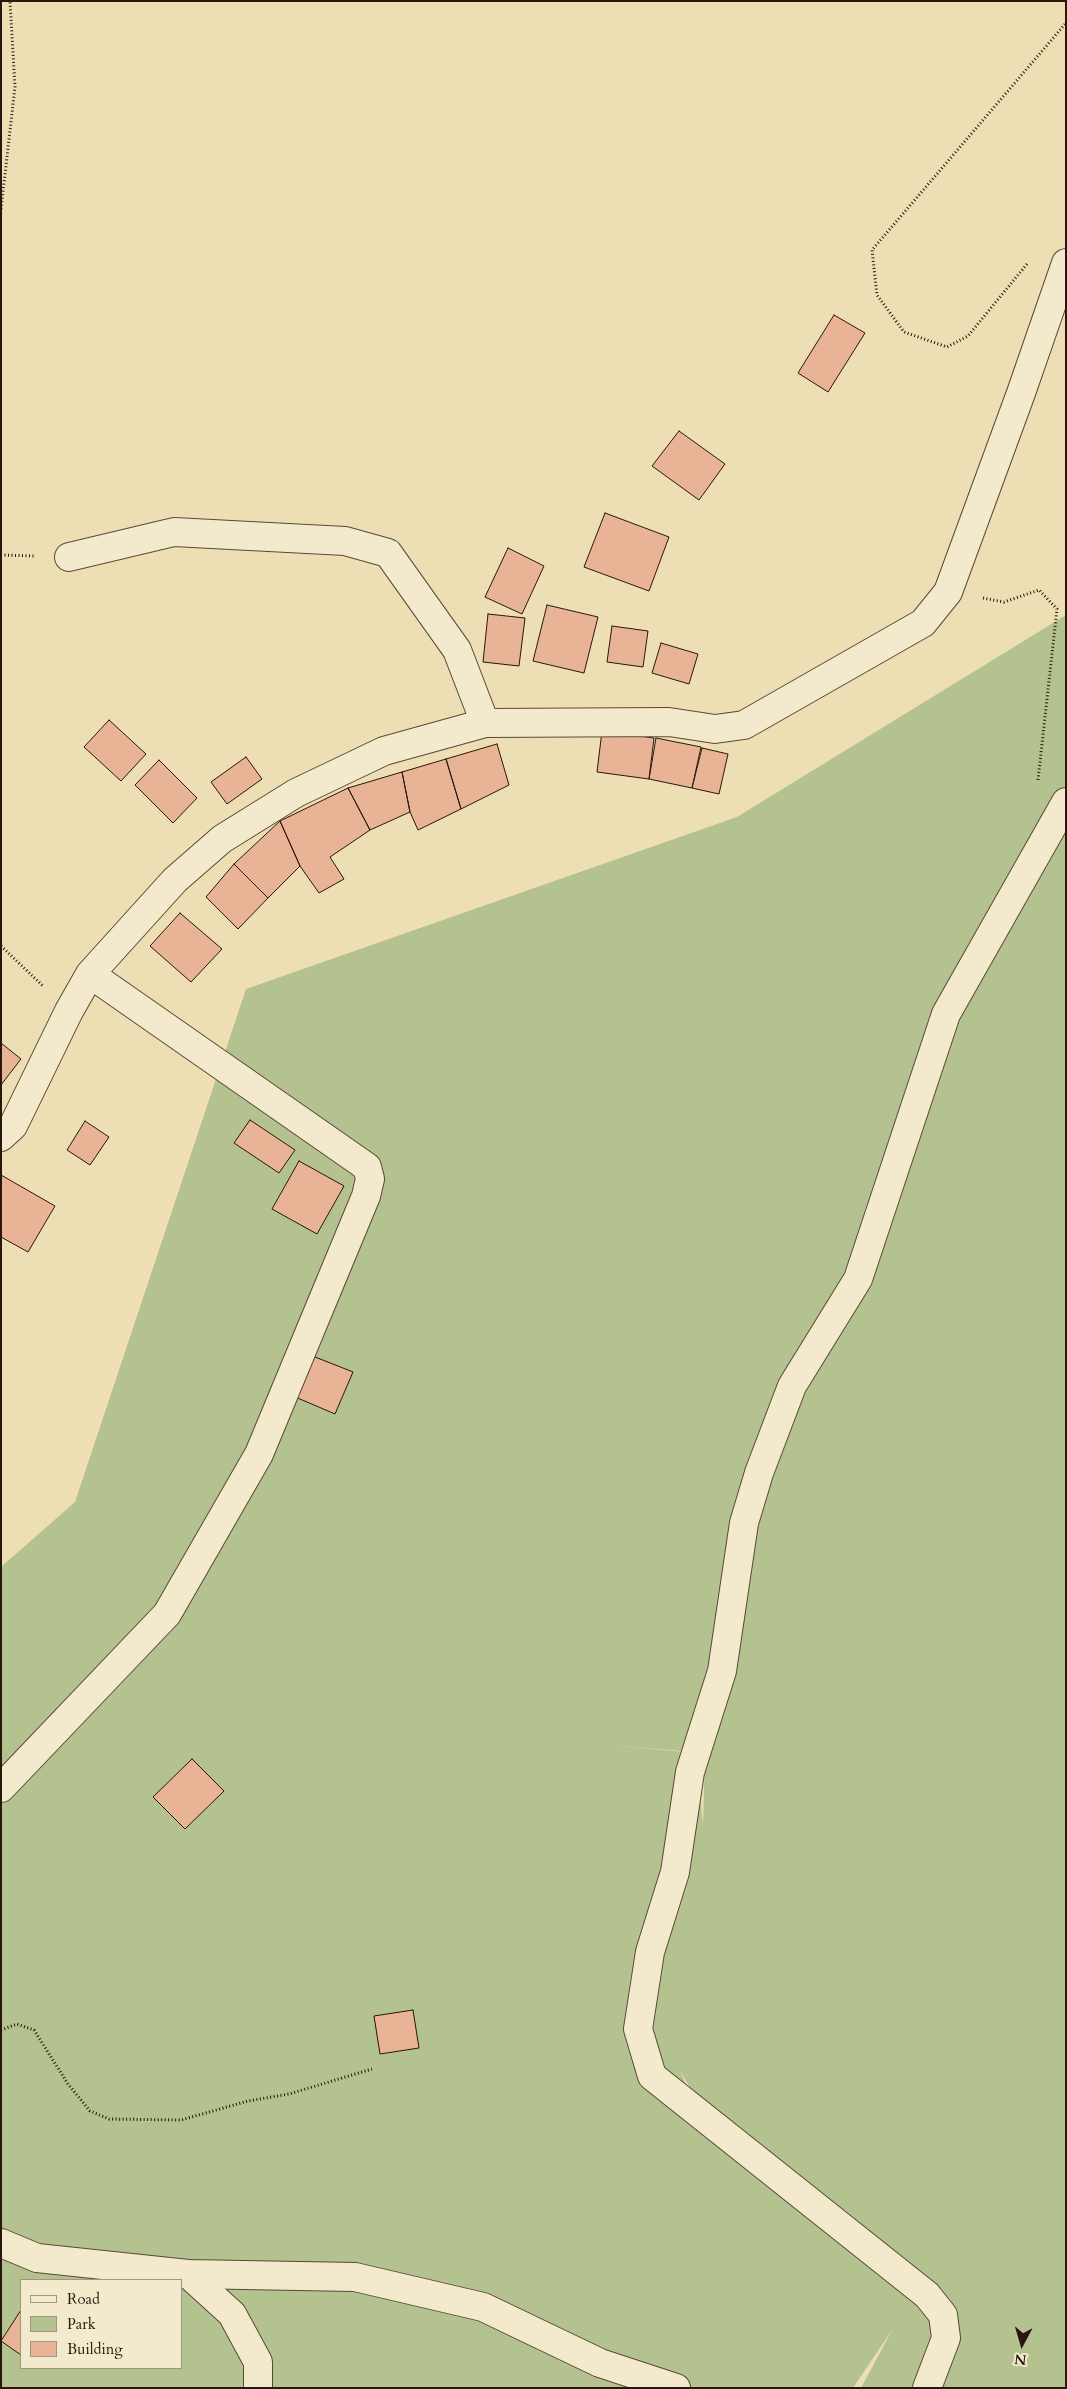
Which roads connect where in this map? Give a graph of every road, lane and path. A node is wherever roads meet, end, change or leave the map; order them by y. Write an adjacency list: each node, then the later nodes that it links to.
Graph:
1 (10, 1): 3 (path)
2 (1066, 23): 4 (path)
3 (1, 209)
4 (1028, 262)
5 (1066, 263): 7 (street)
6 (69, 557): 8 (street)
7 (948, 592): 8 (street); 9 (path)
8 (485, 723): 12 (street)
9 (1037, 790)
10 (1066, 802): 22 (street)
11 (1, 946): 13 (path)
12 (90, 974): 13 (street); 15 (street)
13 (69, 1011): 14 (street)
14 (1, 1137)
15 (1, 1788)
16 (1, 2030): 17 (path)
17 (372, 2069)
18 (1, 2244): 19 (street)
19 (188, 2274): 20 (street); 21 (street)
20 (258, 2388)
21 (676, 2388)
22 (927, 2388)

